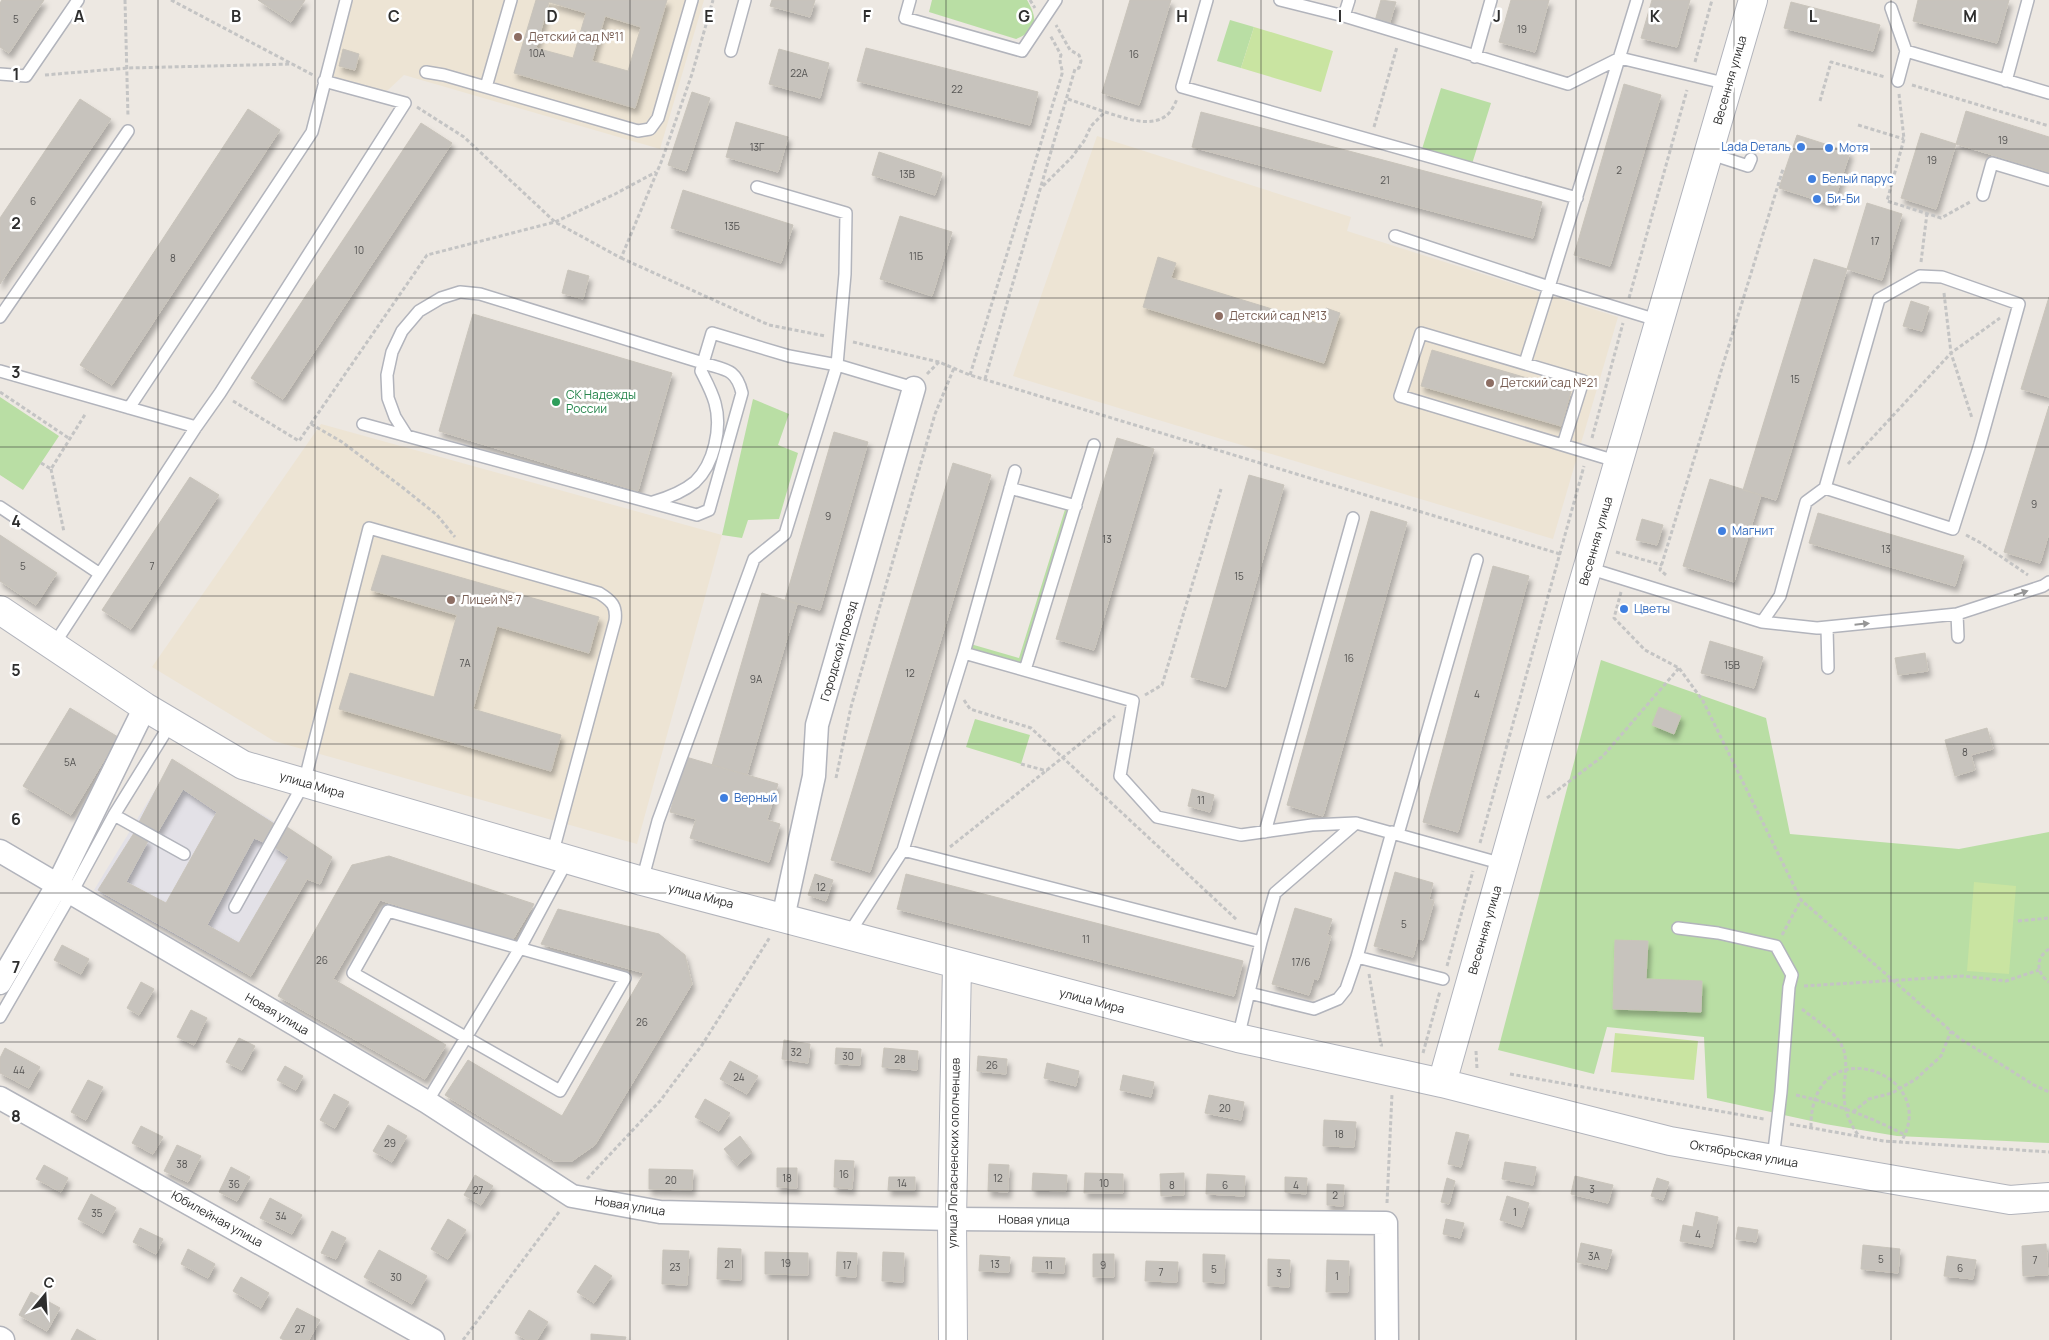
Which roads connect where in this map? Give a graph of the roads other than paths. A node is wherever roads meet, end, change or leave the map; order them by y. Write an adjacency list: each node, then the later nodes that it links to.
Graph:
1 (78, 0): 22 (lane)
2 (346, 0): 23 (lane)
3 (511, 0): 27 (lane)
4 (692, 0): 27 (lane)
5 (745, 0): 17 (lane)
6 (910, 0): 7 (lane)
7 (1056, 0)
8 (1207, 0): 35 (lane)
9 (1280, 0): 16 (lane)
10 (1349, 0): 16 (lane)
11 (1491, 0): 19 (lane)
12 (1637, 0): 20 (lane)
13 (1753, 0): 26 (street, Весенняя улица)
14 (2028, 0): 25 (lane)
15 (1891, 8): 18 (lane)
16 (1344, 16): 19 (lane)
17 (731, 50)
18 (1906, 50): 24 (lane); 25 (lane)
19 (1475, 57): 20 (lane)
20 (1620, 58): 26 (lane); 35 (lane)
21 (426, 72): 27 (lane)
22 (0, 74)
23 (324, 81): 45 (lane); 47 (lane)
24 (1898, 81)
25 (2006, 81): 28 (lane)
26 (1728, 84): 30 (street, Весенняя улица)
27 (486, 87)
28 (2049, 93)
29 (128, 131): 38 (lane)
30 (1708, 154): 31 (lane); 39 (street, Весенняя улица)
31 (1750, 159)
32 (2049, 180): 34 (lane)
33 (757, 187): 42 (lane)
34 (1983, 195)
35 (1577, 198): 37 (lane)
36 (1395, 236): 37 (lane)
37 (1549, 287): 39 (lane); 41 (lane)
38 (0, 317)
39 (1660, 321): 51 (street, Весенняя улица)
40 (703, 362): 42 (lane); 48 (lane); 55 (lane); 55 (lane)
41 (1525, 363): 50 (lane); 50 (lane)
42 (837, 364): 44 (lane); 84 (lane)
43 (0, 372): 45 (lane)
44 (914, 388): 87 (street, Городской проезд)
45 (129, 408): 47 (lane)
46 (364, 424): 48 (lane)
47 (196, 427): 61 (lane)
48 (407, 436): 55 (lane)
49 (1094, 445): 56 (lane)
50 (1563, 445): 51 (lane)
51 (1619, 462): 59 (street, Весенняя улица)
52 (1015, 471): 53 (lane)
53 (1010, 488): 56 (lane); 69 (lane)
54 (1825, 488): 54 (lane); 65 (lane)
55 (651, 502)
56 (1076, 506): 71 (lane)
57 (0, 507): 61 (lane)
58 (1353, 518): 77 (lane)
59 (1591, 557): 65 (lane); 83 (street, Весенняя улица)
60 (1477, 560): 78 (lane)
61 (100, 574): 68 (lane)
62 (2046, 584): 64 (lane, one-way to 62)
63 (0, 610): 68 (street, улица Мира)
64 (1957, 614): 66 (lane, one-way to 64); 67 (lane)
65 (1762, 622): 66 (lane)
66 (1827, 628): 70 (lane)
67 (1958, 637)
68 (54, 646): 72 (street, улица Мира)
69 (964, 653): 71 (lane); 79 (lane)
70 (1828, 668)
71 (1026, 670): 77 (lane)
72 (145, 707): 73 (street, улица Мира); 85 (street)
73 (171, 723): 74 (street, улица Мира); 75 (lane)
74 (304, 783): 82 (street, улица Мира); 82 (lane); 86 (lane)
75 (114, 815): 81 (lane); 85 (lane)
76 (1356, 823): 77 (lane); 78 (lane); 90 (lane)
77 (1266, 832)
78 (1395, 833): 83 (lane); 92 (lane)
79 (903, 850): 89 (lane); 90 (lane)
80 (0, 851): 85 (street, Новая улица)
81 (184, 854)
82 (560, 857): 84 (street, улица Мира); 91 (lane)
83 (1503, 864): 100 (street, Весенняя улица)
84 (642, 881): 87 (street, улица Мира)
85 (65, 889): 95 (street); 97 (lane); 102 (street, Новая улица)
86 (235, 907)
87 (783, 918): 89 (street, улица Мира)
88 (1678, 928): 103 (lane)
89 (848, 935): 93 (street, улица Мира)
90 (1261, 942): 96 (lane)
91 (520, 948): 98 (lane); 98 (lane); 98 (lane)
92 (1362, 958): 94 (lane); 96 (lane)
93 (957, 965): 99 (street, улица Мира); 105 (street, улица Лопасненских ополченцев)
94 (1443, 979)
95 (0, 983)
96 (1249, 993): 99 (lane)
97 (0, 1017)
98 (467, 1036): 102 (lane)
99 (1238, 1038): 100 (street, улица Мира)
100 (1445, 1072): 103 (street, Октябрьская улица)
101 (0, 1098): 108 (street, Юбилейная улица)
102 (427, 1102): 105 (street, Новая улица)
103 (1772, 1159): 104 (street, Октябрьская улица)
104 (2049, 1198)
105 (952, 1219): 109 (street, улица Лопасненских ополченцев); 110 (street, Новая улица)
106 (0, 1338): 107 (street)
107 (3, 1340)
108 (433, 1340)
109 (953, 1340)
110 (1387, 1340)

